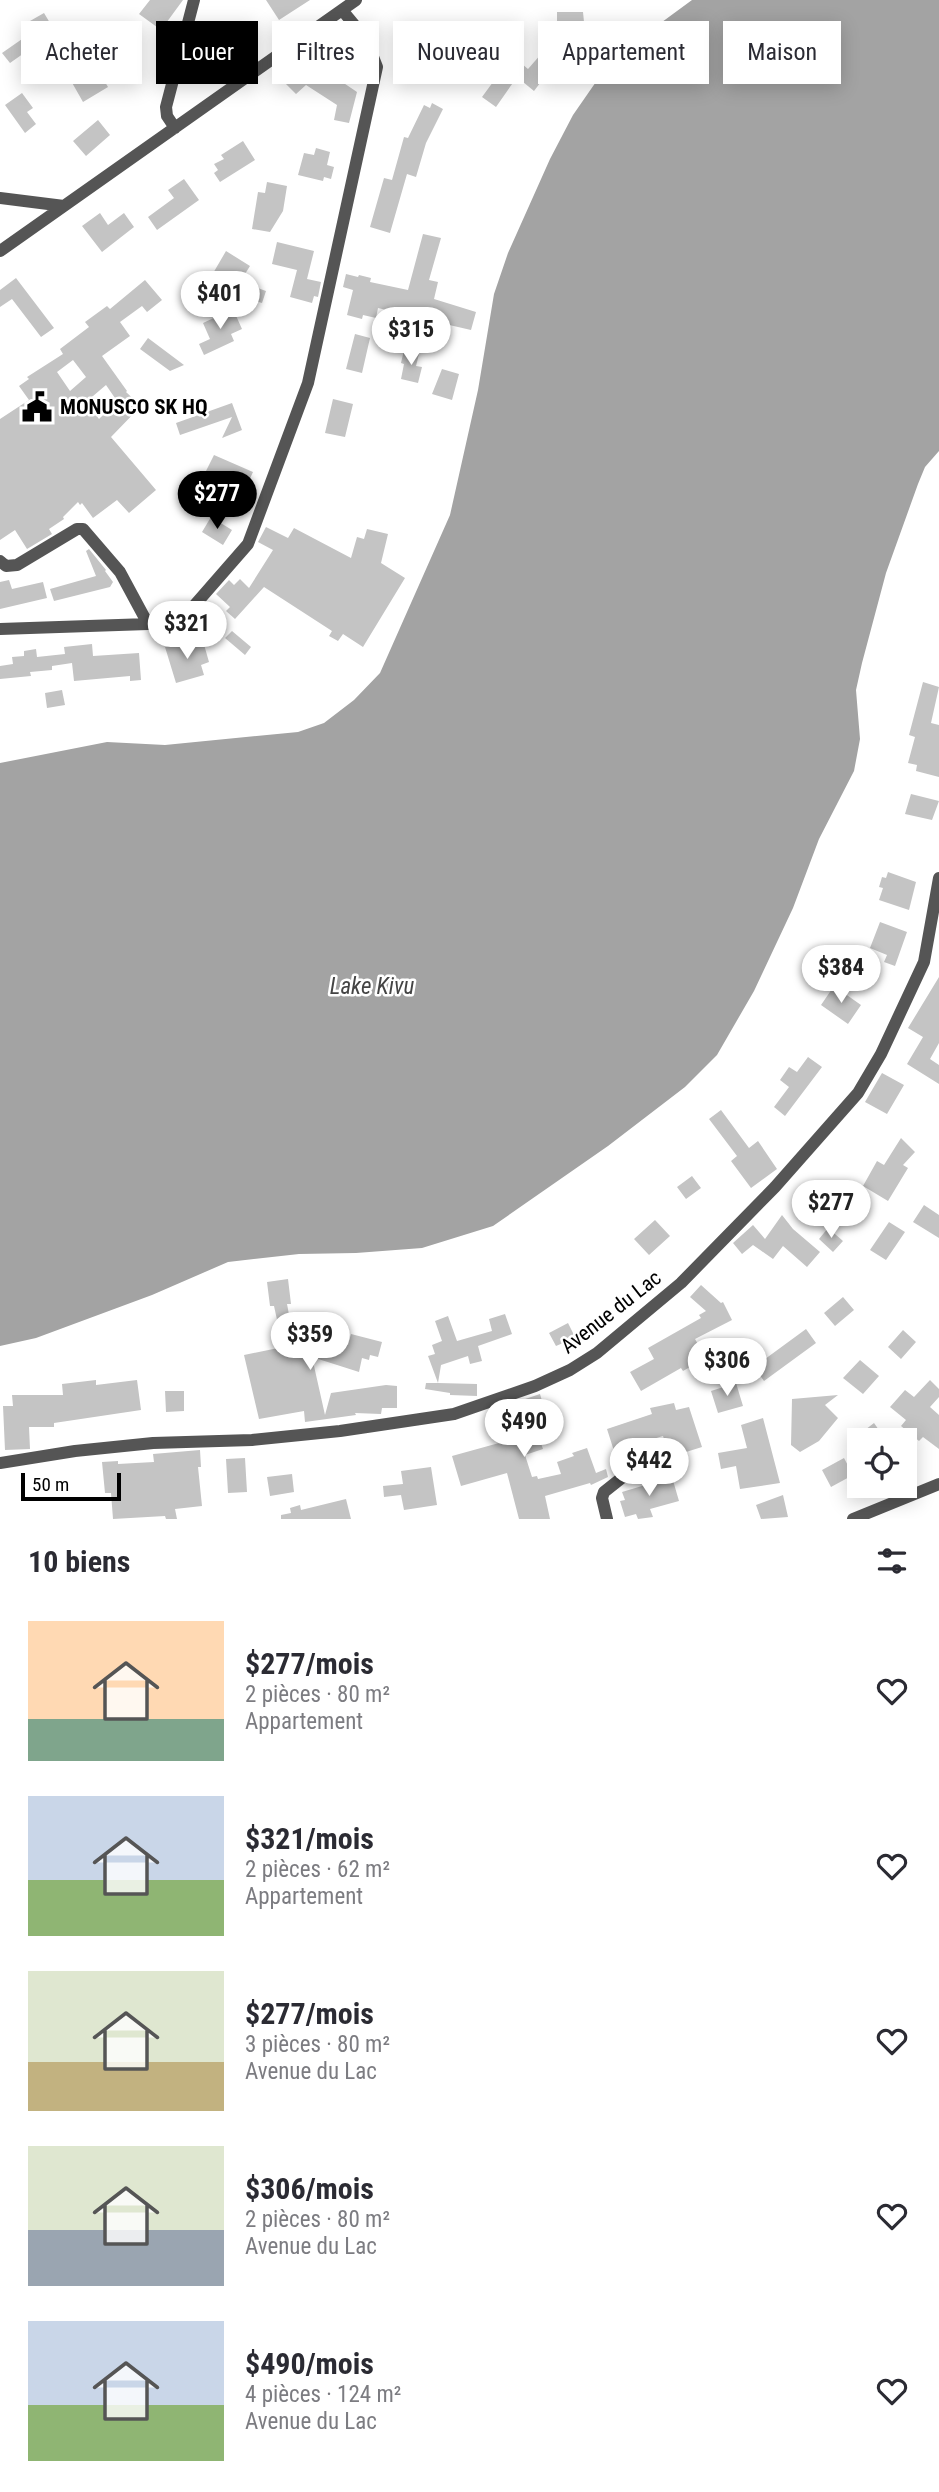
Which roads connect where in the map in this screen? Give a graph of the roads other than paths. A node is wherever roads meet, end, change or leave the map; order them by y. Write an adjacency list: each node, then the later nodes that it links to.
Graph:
1 (194, 0): 4 (street)
2 (356, 0): 3 (street)
3 (342, 10): 4 (street); 9 (street)
4 (175, 128): 6 (street)
5 (0, 198): 6 (street)
6 (64, 206): 7 (street)
7 (0, 251)
8 (0, 561): 9 (street)
9 (148, 624): 10 (street)
10 (0, 629)
11 (939, 878): 13 (street, Avenue du Lac)
12 (648, 1457): 15 (street)
13 (0, 1464)
14 (939, 1484): 16 (street)
15 (607, 1519)
16 (853, 1519)

